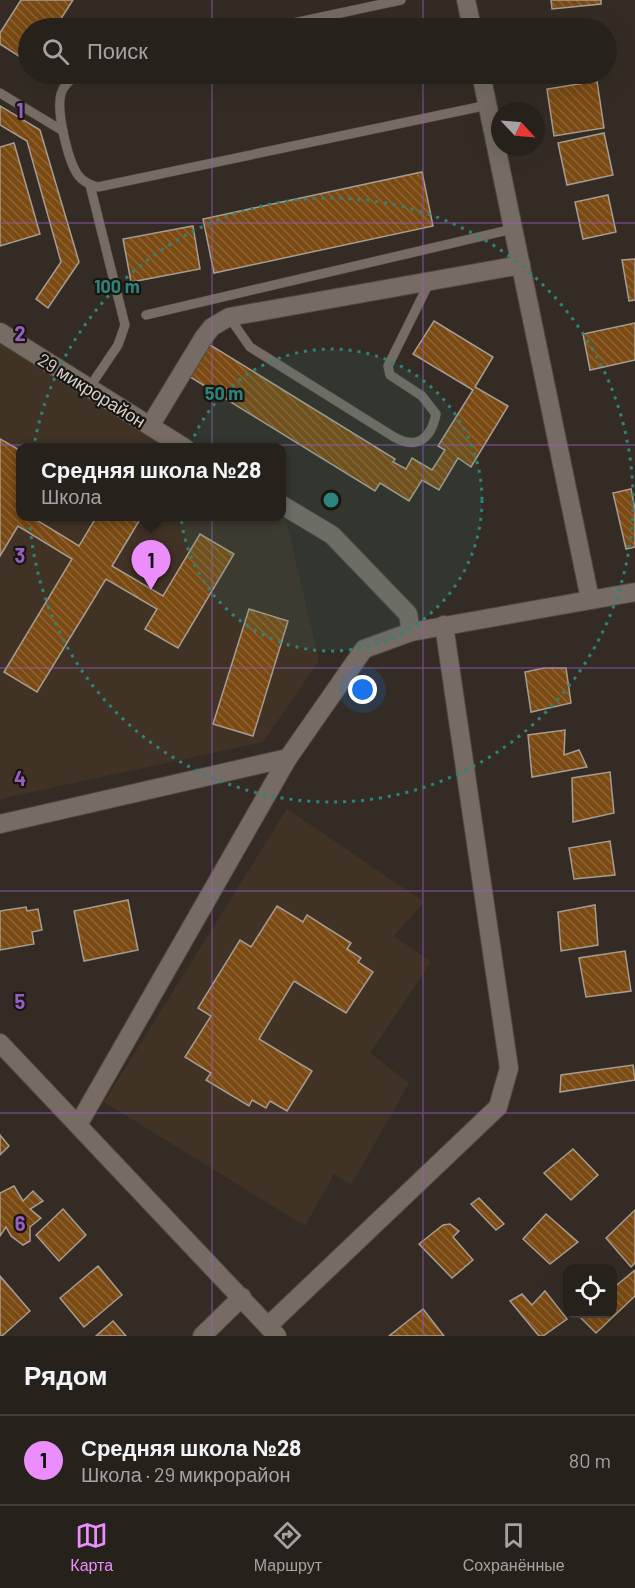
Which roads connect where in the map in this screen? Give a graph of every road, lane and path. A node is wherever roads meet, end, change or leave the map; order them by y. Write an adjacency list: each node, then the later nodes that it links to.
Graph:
1 (401, 0): 3 (lane)
2 (466, 0): 4 (street)
3 (317, 18)
4 (470, 18)
5 (67, 84): 9 (lane)
6 (483, 84): 8 (street)
7 (0, 93): 9 (lane)
8 (488, 105): 10 (lane); 11 (street)
9 (63, 131): 10 (lane)
10 (90, 185): 17 (lane)
11 (513, 229): 12 (street); 14 (lane)
12 (521, 265): 13 (street); 22 (street)
13 (430, 281): 15 (street); 15 (lane)
14 (146, 315)
15 (229, 317): 18 (street)
16 (0, 332): 17 (street, 29 микрорайон)
17 (89, 388): 18 (street, 29 микрорайон)
18 (150, 426): 19 (street, 29 микрорайон)
19 (178, 443)
20 (286, 507): 24 (street)
21 (635, 592): 22 (street)
22 (590, 599): 23 (street)
23 (444, 626): 24 (street); 30 (street)
24 (411, 632): 25 (street)
25 (288, 758): 26 (street); 28 (street)
26 (0, 824)
27 (0, 1043): 28 (street)
28 (78, 1125): 29 (street)
29 (242, 1297): 30 (street); 31 (street)
30 (273, 1331)
31 (202, 1336)

